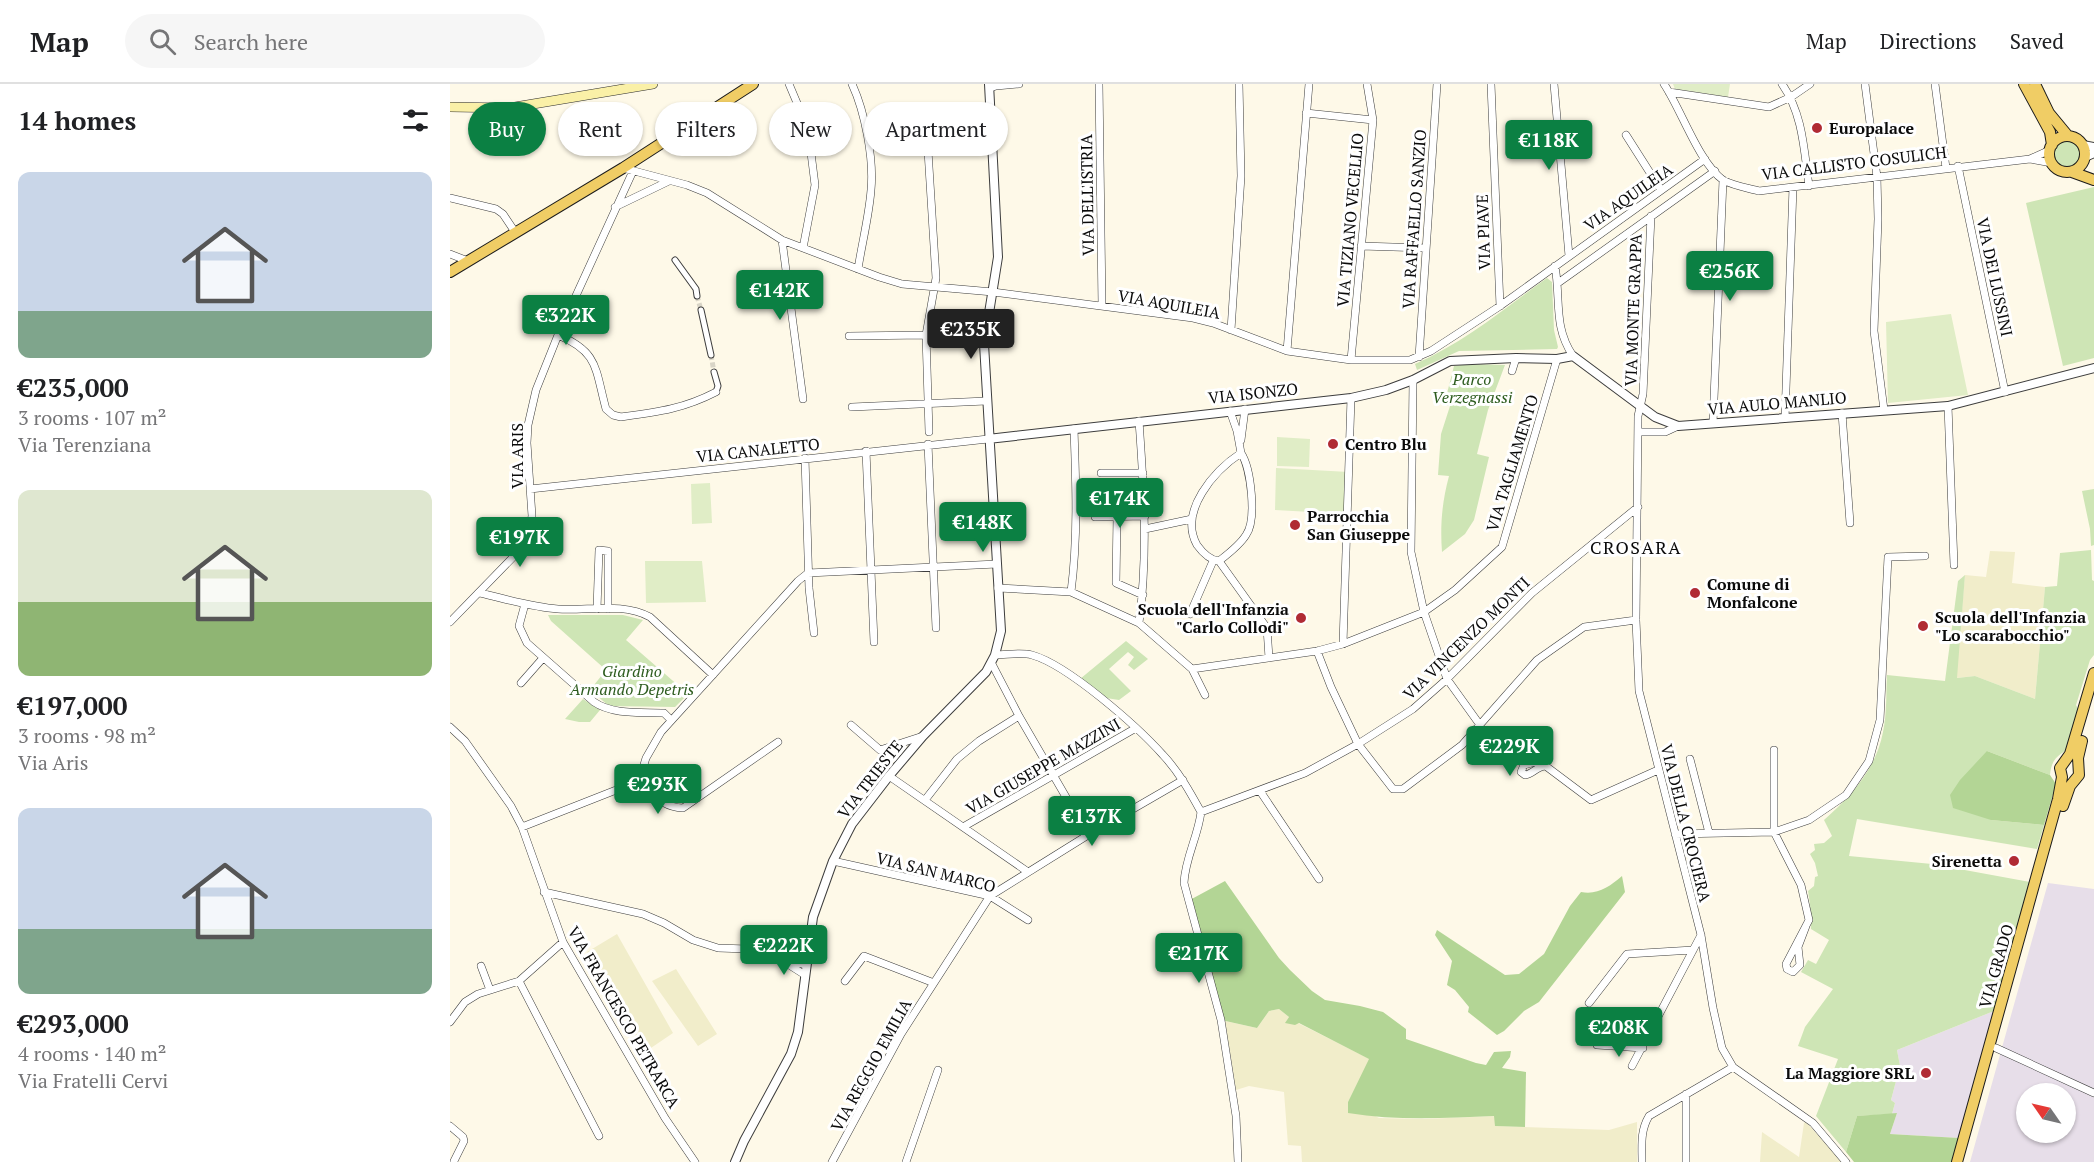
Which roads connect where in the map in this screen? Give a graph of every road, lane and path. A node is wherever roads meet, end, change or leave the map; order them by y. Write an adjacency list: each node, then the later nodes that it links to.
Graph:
1 (653, 84): 24 (main road)
2 (753, 84): 39 (main road)
3 (789, 84): 56 (street)
4 (852, 84): 62 (street)
5 (1019, 84): 20 (street)
6 (1099, 84): 68 (street, VIA DELL'ISTRIA)
7 (1239, 84): 71 (street)
8 (1309, 84): 25 (street)
9 (1367, 84): 26 (street, VIA TIZIANO VECELLIO)
10 (1437, 84): 55 (street, VIA RAFFAELLO SANZIO)
11 (1491, 84): 69 (street, VIA PIAVE)
12 (1554, 84): 58 (street)
13 (1664, 84): 21 (street)
14 (1782, 84): 22 (street)
15 (1810, 84): 22 (street)
16 (1865, 84): 42 (street)
17 (1935, 84): 38 (street)
18 (2025, 84): 30 (main road)
19 (2035, 84): 28 (main road)
20 (989, 86): 23 (street)
21 (1669, 92): 22 (street); 34 (street)
22 (1791, 97): 46 (street)
23 (990, 102)
24 (450, 107)
25 (1306, 113): 26 (street); 75 (street)
26 (1373, 120): 54 (street, VIA TIZIANO VECELLIO)
27 (1626, 135): 48 (street)
28 (2068, 136): 29 (main road); 30 (main road, VIA CALLISTO COSULICH)
29 (2088, 146): 33 (main road)
30 (2051, 148): 35 (street, VIA CALLISTO COSULICH); 36 (main road)
31 (928, 156): 65 (street)
32 (993, 156): 66 (street)
33 (2088, 157): 41 (main road); 43 (main road)
34 (1705, 159): 40 (street); 48 (street, VIA AQUILEIA)
35 (2030, 159): 36 (street, VIA CALLISTO COSULICH); 37 (street, VIA CALLISTO COSULICH)
36 (2052, 164): 41 (main road, VIA CALLISTO COSULICH)
37 (1958, 166): 38 (street, VIA CALLISTO COSULICH); 87 (street, VIA DEI LUSSINI)
38 (1946, 168): 42 (street, VIA CALLISTO COSULICH)
39 (628, 169): 45 (street, VIA AQUILEIA); 50 (street, VIA ARIS); 52 (main road)
40 (1715, 171): 44 (street); 51 (street, VIA AQUILEIA)
41 (2072, 172): 43 (main road, VIA CALLISTO COSULICH)
42 (1877, 177): 46 (street, VIA CALLISTO COSULICH); 96 (street)
43 (2094, 179)
44 (1723, 180): 47 (street, VIA CALLISTO COSULICH); 101 (street)
45 (669, 181): 50 (street); 53 (street, VIA AQUILEIA)
46 (1809, 186): 47 (street, VIA CALLISTO COSULICH)
47 (1793, 187): 99 (street)
48 (1662, 189): 58 (street, VIA AQUILEIA)
49 (450, 198): 52 (street)
50 (615, 207): 72 (street, VIA ARIS)
51 (1651, 216): 64 (street, VIA AQUILEIA); 92 (street, VIA MONTE GRAPPA)
52 (515, 232): 60 (main road)
53 (782, 240): 56 (street, VIA AQUILEIA); 89 (street)
54 (1361, 246): 55 (street); 81 (street, VIA TIZIANO VECELLIO)
55 (1425, 248): 78 (street, VIA RAFFAELLO SANZIO)
56 (803, 249): 62 (street, VIA AQUILEIA)
57 (450, 254): 60 (street)
58 (1569, 256): 61 (street, VIA AQUILEIA)
59 (675, 260): 67 (street)
60 (468, 261): 63 (main road)
61 (1555, 266): 64 (street, VIA AULO MANLIO); 69 (street, VIA AQUILEIA)
62 (858, 269): 65 (street, VIA AQUILEIA)
63 (450, 272)
64 (1558, 283): 77 (street, VIA AULO MANLIO)
65 (935, 286): 66 (street, VIA AQUILEIA); 73 (street)
66 (993, 291): 68 (street, VIA AQUILEIA); 90 (street)
67 (697, 296)
68 (1102, 306): 71 (street, VIA AQUILEIA)
69 (1500, 306): 78 (street, VIA AQUILEIA)
70 (701, 310): 76 (street)
71 (1231, 330): 75 (street, VIA AQUILEIA)
72 (558, 335): 86 (street); 114 (street, VIA ARIS)
73 (926, 335): 74 (street); 91 (street)
74 (849, 336)
75 (1287, 351): 81 (street, VIA AQUILEIA)
76 (711, 355)
77 (1573, 356): 80 (street, VIA ISONZO); 92 (street, VIA AULO MANLIO)
78 (1419, 357): 81 (street, VIA AQUILEIA)
79 (1516, 358): 80 (street, VIA ISONZO); 83 (street); 85 (street, VIA ISONZO)
80 (1557, 359): 136 (street, VIA TAGLIAMENTO)
81 (1351, 360)
82 (2094, 368): 87 (street, VIA AULO MANLIO)
83 (1512, 371)
84 (714, 372): 86 (street)
85 (1413, 380): 88 (street, VIA ISONZO); 136 (street)
86 (716, 392)
87 (2005, 392): 94 (street, VIA AULO MANLIO)
88 (1351, 398): 95 (street, VIA ISONZO); 144 (street)
89 (803, 399)
90 (986, 401): 91 (street); 106 (street)
91 (928, 402): 93 (street); 104 (street)
92 (1641, 405): 102 (street, VIA AULO MANLIO); 105 (street, VIA DELLA CROCIERA)
93 (852, 406)
94 (1948, 406): 96 (street, VIA AULO MANLIO); 125 (street)
95 (1245, 409): 97 (street, VIA ISONZO); 107 (street)
96 (1884, 410): 98 (street, VIA AULO MANLIO)
97 (1230, 411): 100 (street, VIA ISONZO); 107 (street)
98 (1842, 413): 99 (street, VIA AULO MANLIO); 120 (street)
99 (1785, 418): 101 (street, VIA AULO MANLIO)
100 (1139, 422): 103 (street, VIA ISONZO); 113 (street)
101 (1713, 423): 102 (street, VIA AULO MANLIO)
102 (1678, 426): 105 (street)
103 (1074, 429): 106 (street, VIA ISONZO); 130 (street)
104 (929, 432)
105 (1638, 432): 115 (street, VIA DELLA CROCIERA)
106 (988, 439): 108 (street, VIA CANALETTO); 124 (street)
107 (1240, 442): 110 (street)
108 (928, 444): 109 (street, VIA CANALETTO); 126 (street)
109 (866, 451): 111 (street, VIA CANALETTO); 127 (street)
110 (1241, 453): 119 (street); 123 (street)
111 (805, 458): 114 (street, VIA CANALETTO); 128 (street)
112 (1101, 472): 113 (street)
113 (1143, 473): 116 (street)
114 (530, 489): 131 (street, VIA ARIS)
115 (1638, 507): 138 (street, VIA DELLA CROCIERA); 153 (street, VIA VINCENZO MONTI)
116 (1145, 516): 118 (street); 121 (street)
117 (1095, 517): 118 (street)
118 (1117, 517): 132 (street)
119 (1192, 519): 121 (street); 123 (street)
120 (1850, 523)
121 (1145, 529): 132 (street)
122 (1925, 556): 183 (street)
123 (1216, 561): 137 (street); 148 (street)
124 (997, 564): 126 (street); 129 (street)
125 (1954, 565)
126 (933, 567): 127 (street); 141 (street)
127 (870, 570): 128 (street); 143 (street)
128 (808, 573): 142 (street); 152 (street)
129 (998, 588): 130 (street); 146 (street)
130 (1071, 592): 140 (street)
131 (480, 593): 133 (street); 139 (street, VIA ARIS)
132 (1143, 595): 140 (street)
133 (525, 604): 134 (street); 147 (street)
134 (597, 609): 135 (street); 135 (street)
135 (608, 609): 152 (street)
136 (1424, 612): 144 (street, VIA TAGLIAMENTO); 153 (street)
137 (1190, 614)
138 (1636, 620): 160 (street); 171 (street, VIA DELLA CROCIERA)
139 (450, 622)
140 (1139, 623): 150 (street)
141 (936, 628)
142 (813, 633)
143 (874, 642)
144 (1343, 644): 145 (street, VIA TAGLIAMENTO)
145 (1317, 651): 148 (street, VIA TAGLIAMENTO); 165 (street)
146 (995, 655): 149 (street); 162 (street)
147 (543, 658): 154 (street); 158 (street)
148 (1269, 658): 150 (street, VIA TAGLIAMENTO)
149 (989, 668): 157 (street); 163 (street, VIA TRIESTE)
150 (1192, 669): 155 (street)
151 (2094, 673): 168 (main road, VIA GRADO)
152 (713, 675): 158 (street)
153 (1447, 679): 160 (street); 165 (street, VIA VINCENZO MONTI)
154 (521, 683)
155 (1205, 695)
156 (2094, 695): 169 (main road, VIA GRADO)
157 (1019, 716): 173 (street); 179 (street)
158 (671, 720): 176 (street)
159 (850, 725): 163 (street)
160 (1480, 725): 165 (street)
161 (450, 727): 181 (street, VIA FRANCESCO PETRARCA)
162 (1136, 728): 173 (street, VIA GIUSEPPE MAZZINI); 175 (street)
163 (923, 736): 172 (street, VIA TRIESTE)
164 (778, 742): 176 (street)
165 (1358, 744): 178 (street, VIA VINCENZO MONTI)
166 (1774, 750): 183 (street)
167 (1690, 759): 184 (street)
168 (2064, 762): 169 (main road); 174 (main road, VIA GRADO)
169 (2078, 765): 177 (main road, VIA GRADO)
170 (1546, 766): 171 (street)
171 (1658, 770): 185 (street, VIA DELLA CROCIERA)
172 (889, 776): 179 (street); 187 (street, VIA TRIESTE)
173 (1053, 776): 182 (street, VIA GIUSEPPE MAZZINI); 186 (street)
174 (2061, 777): 177 (main road); 226 (main road, VIA GRADO)
175 (1183, 780): 180 (street); 186 (street)
176 (639, 781): 181 (street)
177 (2073, 781): 209 (main road, VIA GRADO)
178 (1260, 791): 180 (street, VIA VINCENZO MONTI); 189 (street)
179 (925, 800): 182 (street)
180 (1201, 812): 222 (street)
181 (522, 827): 190 (street, VIA FRANCESCO PETRARCA)
182 (963, 827): 188 (street)
183 (1774, 832): 184 (street); 193 (street)
184 (1709, 833): 185 (street)
185 (1675, 834): 194 (street, VIA DELLA CROCIERA)
186 (1088, 835): 188 (street)
187 (833, 861): 191 (street, VIA SAN MARCO); 198 (street, VIA TRIESTE)
188 (1028, 872): 191 (street)
189 (1319, 879)
190 (544, 892): 195 (street, VIA FRANCESCO PETRARCA); 197 (street)
191 (990, 896): 192 (street, VIA SAN MARCO); 203 (street, VIA REGGIO EMILIA)
192 (1028, 920)
193 (1806, 926): 193 (street)
194 (1701, 935): 196 (street); 211 (street, VIA DELLA CROCIERA)
195 (563, 942): 201 (street); 218 (street, VIA FRANCESCO PETRARCA)
196 (1693, 950): 205 (street); 208 (street)
197 (776, 957): 198 (street); 200 (street)
198 (806, 964): 200 (street, VIA TRIESTE)
199 (481, 966): 204 (street)
200 (805, 975): 219 (street, VIA TRIESTE)
201 (519, 981): 204 (street); 216 (street)
202 (845, 981): 203 (street, VIA REGGIO EMILIA)
203 (934, 983): 220 (street, VIA REGGIO EMILIA)
204 (490, 990): 206 (street)
205 (1589, 1003)
206 (450, 1022)
207 (1597, 1045): 208 (street)
208 (1643, 1048): 210 (street)
209 (1996, 1048): 213 (street); 227 (main road, VIA GRADO)
210 (1632, 1066)
211 (1733, 1067): 214 (street); 225 (street)
212 (938, 1070): 221 (street)
213 (2094, 1093)
214 (1686, 1095): 223 (street); 224 (street)
215 (450, 1126): 217 (street)
216 (599, 1136)
217 (454, 1161)
218 (695, 1162)
219 (735, 1162)
220 (832, 1162)
221 (906, 1162)
222 (1238, 1162)
223 (1642, 1162)
224 (1686, 1162)
225 (1846, 1162)
226 (1957, 1162)
227 (1964, 1162)

